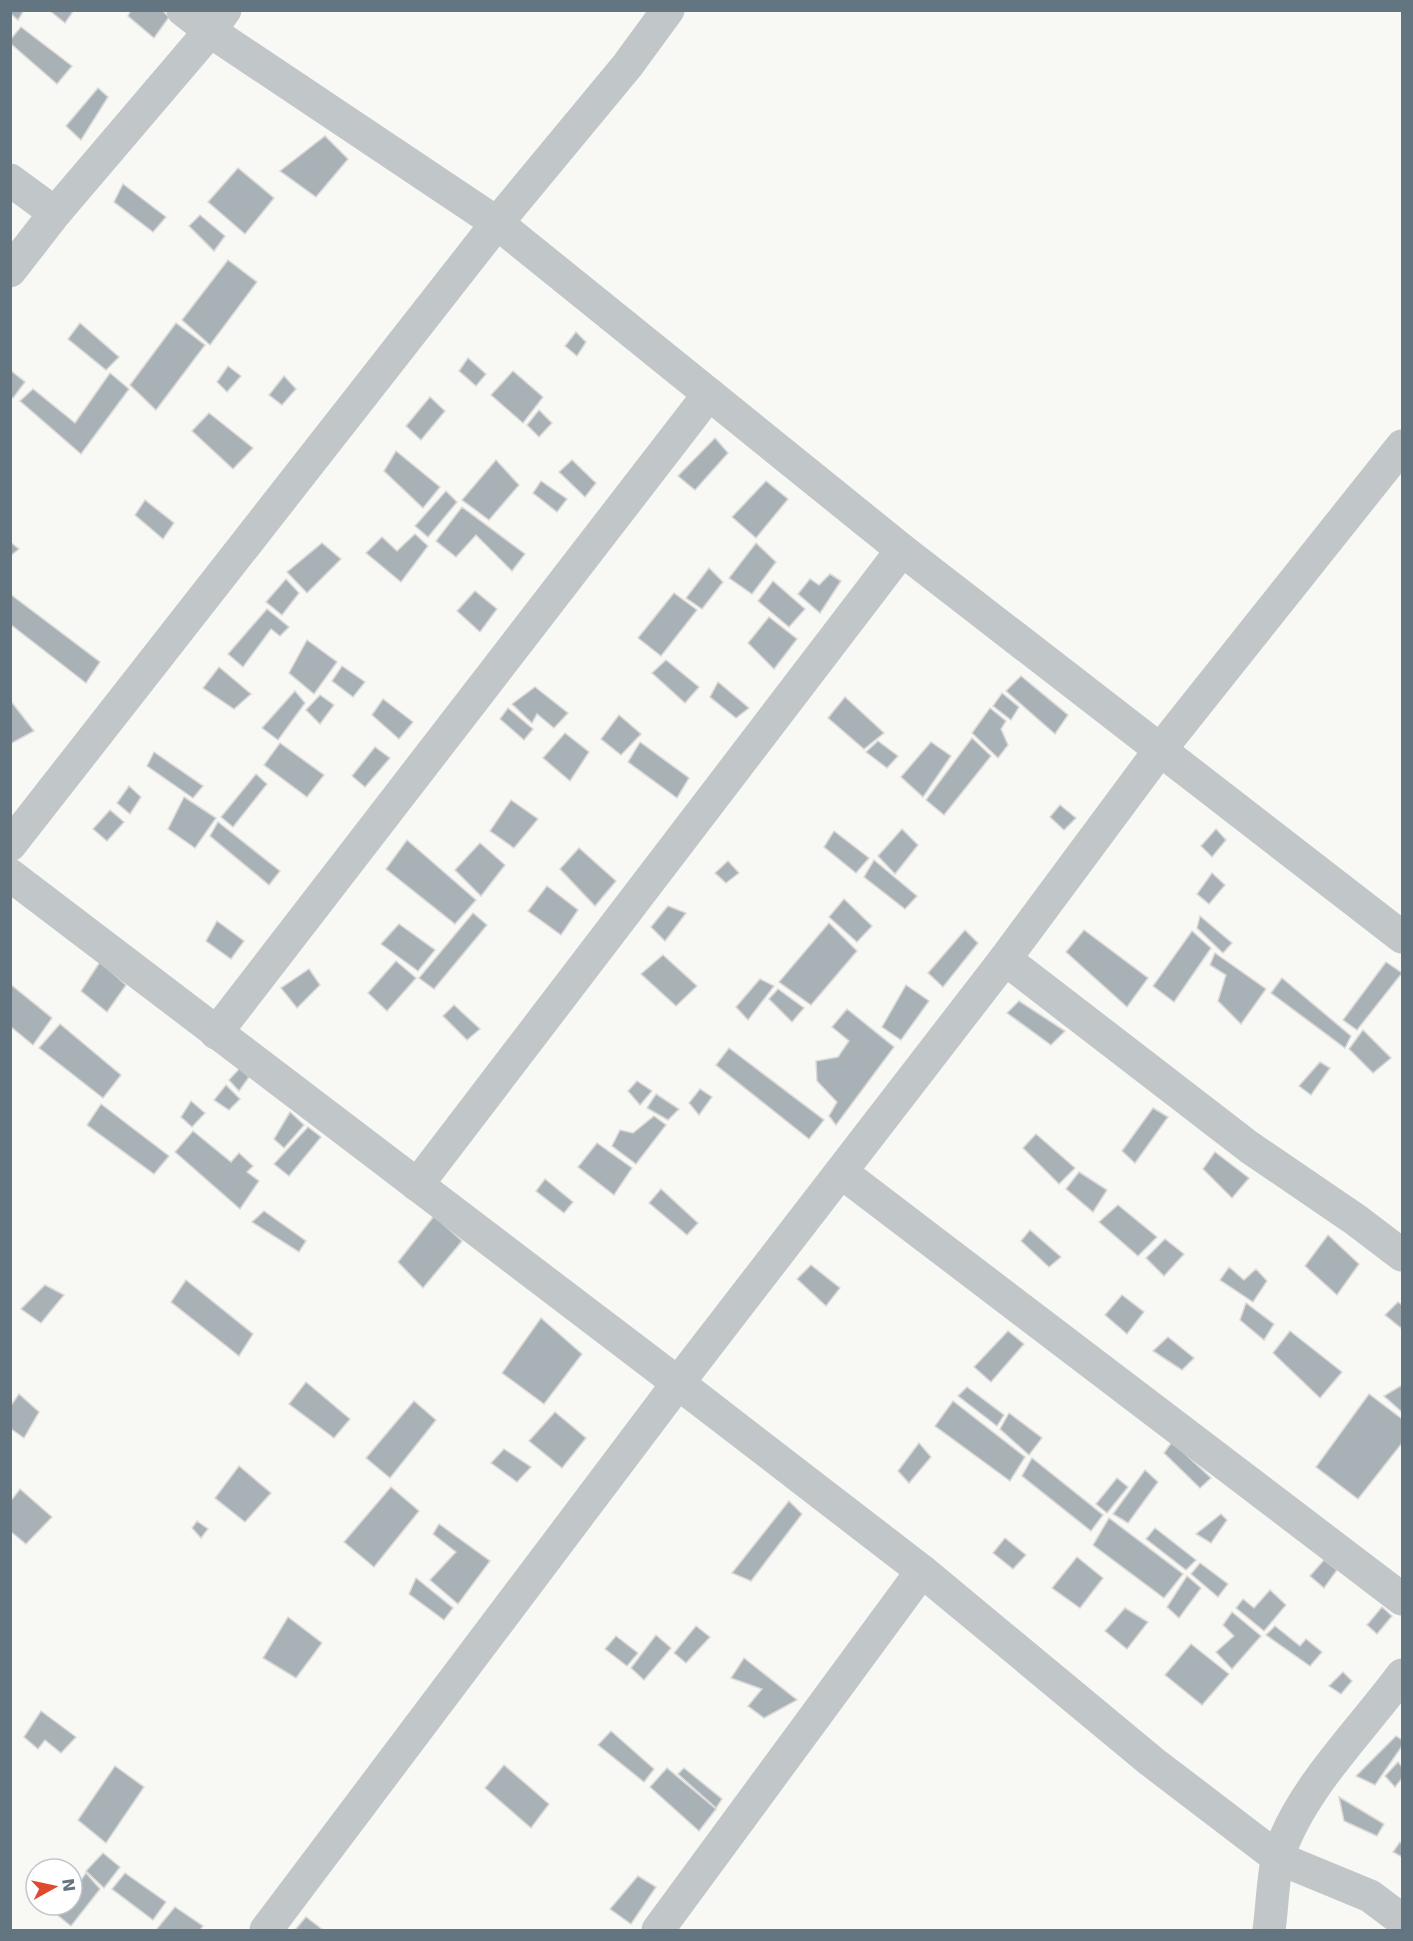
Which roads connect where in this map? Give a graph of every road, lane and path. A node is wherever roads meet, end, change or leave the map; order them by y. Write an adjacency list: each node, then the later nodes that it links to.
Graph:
1 (183, 10): 3 (street)
2 (668, 10): 6 (street)
3 (217, 21): 5 (street); 6 (street)
4 (10, 180): 5 (street)
5 (55, 213): 7 (street)
6 (497, 223): 8 (street); 12 (street)
7 (10, 271)
8 (709, 393): 10 (street); 16 (street)
9 (1402, 446): 11 (street)
10 (902, 550): 11 (street); 18 (street)
11 (1160, 750): 14 (street); 15 (street)
12 (10, 845)
13 (10, 875): 16 (street)
14 (1402, 937)
15 (1005, 959): 17 (street); 19 (street)
16 (216, 1033): 18 (street)
17 (842, 1172): 20 (street); 22 (street)
18 (417, 1185): 20 (street)
19 (1402, 1255)
20 (678, 1383): 21 (street); 26 (street)
21 (922, 1571): 24 (street); 27 (street)
22 (1402, 1599)
23 (1402, 1675): 24 (street)
24 (1278, 1858): 25 (street); 28 (street)
25 (1402, 1920)
26 (266, 1930)
27 (658, 1930)
28 (1269, 1930)

